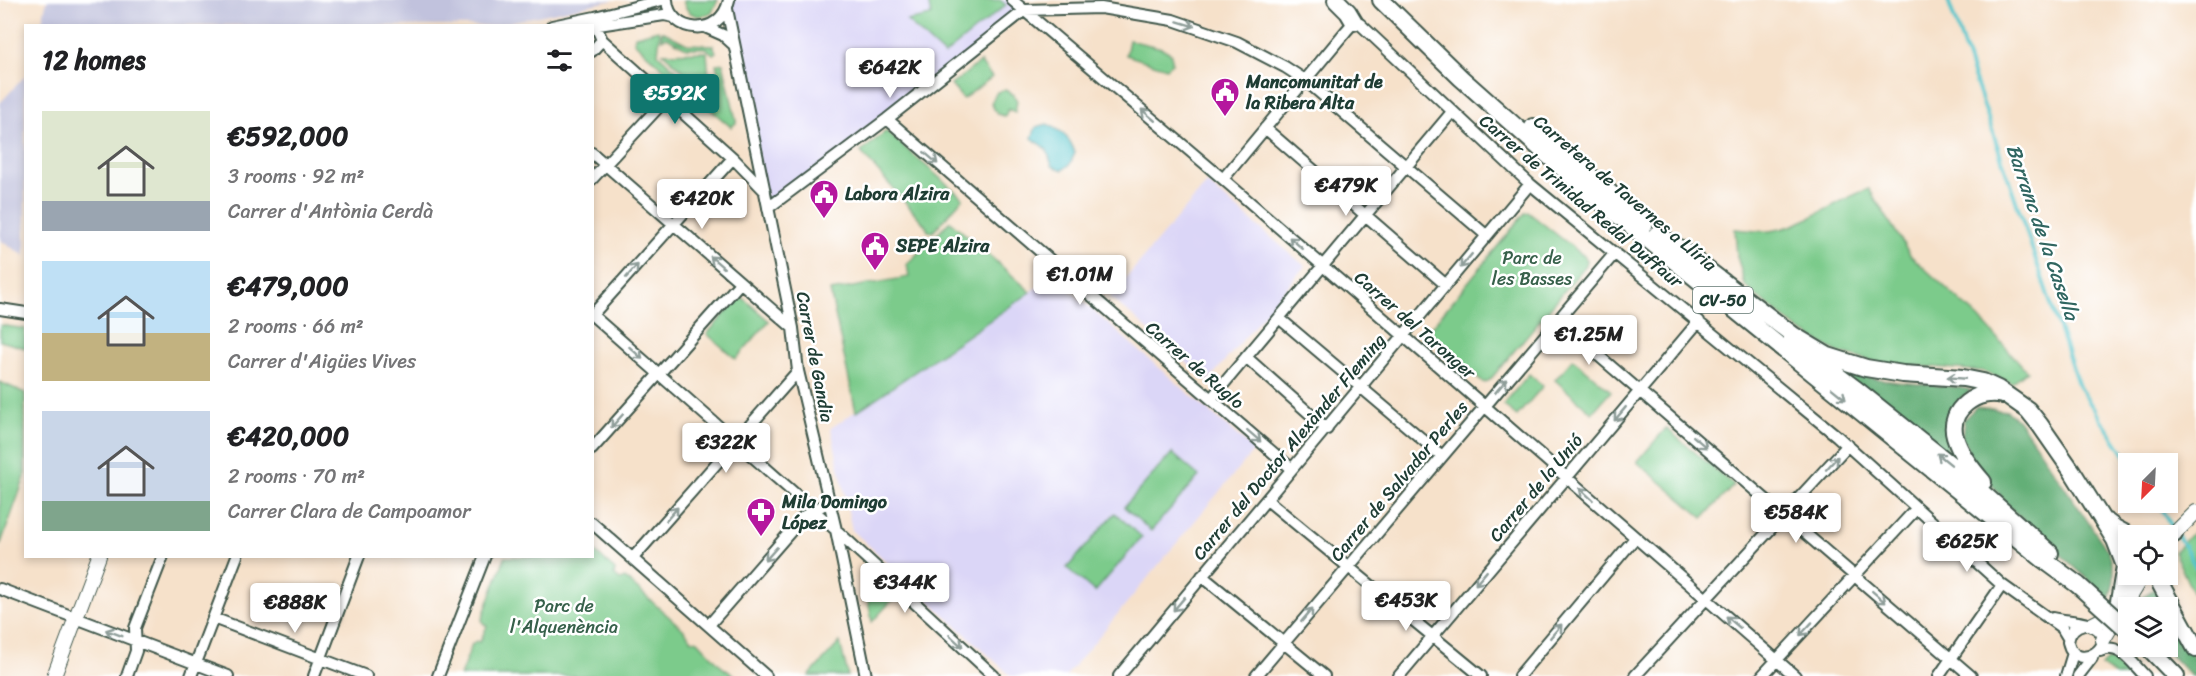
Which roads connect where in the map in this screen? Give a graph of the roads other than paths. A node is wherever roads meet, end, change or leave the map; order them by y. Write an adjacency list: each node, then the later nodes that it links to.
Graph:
1 (662, 0): 11 (street)
2 (667, 0): 9 (street)
3 (1012, 0): 8 (street, Carrer del Taronger)
4 (1336, 0): 10 (main road)
5 (1381, 0): 86 (main road, Carretera de Tavernes a Llíria / CV-50, one-way to 86)
6 (1392, 0): 33 (main road, Carretera de Tavernes a Llíria / CV-50)
7 (729, 2): 13 (street); 15 (street, Carrer de Gandia)
8 (1024, 10): 17 (street, one-way to 17); 20 (street); 27 (street, Carrer del Taronger, one-way to 8)
9 (674, 17): 12 (street); 13 (street)
10 (1354, 22): 17 (street); 19 (street, Carrer de Trinidad Redal Duffaur)
11 (562, 24)
12 (594, 26): 14 (street)
13 (705, 27): 15 (street)
14 (602, 40): 16 (street); 18 (street)
15 (733, 44): 29 (street, Carrer de Gandia)
16 (594, 49)
17 (1305, 80): 21 (street); 25 (street)
18 (666, 99): 23 (street); 24 (street)
19 (1452, 112): 25 (street); 28 (street, Carrer de Trinidad Redal Duffaur)
20 (887, 119): 30 (street); 54 (street, Carrer de Ruglo, one-way to 54)
21 (1265, 128): 27 (street); 31 (street)
22 (594, 155): 24 (street)
23 (733, 158): 29 (street); 32 (street)
24 (605, 165): 26 (street); 32 (street)
25 (1406, 166): 31 (street); 34 (street)
26 (594, 177)
27 (1223, 179): 36 (street, Carrer del Taronger, one-way to 27)
28 (1530, 184): 34 (street, Carrer del Doctor Alexànder Fleming); 35 (street, Carrer de Trinidad Redal Duffaur)
29 (765, 191): 30 (street, Carrer de Gandia)
30 (768, 208): 46 (street, Carrer de Gandia)
31 (1366, 215): 36 (street); 38 (street)
32 (674, 225): 37 (street, one-way to 32); 41 (street, one-way to 32)
33 (1657, 234): 53 (main road, one-way to 33); 70 (main road, Carretera de Tavernes a Llíria / CV-50, one-way to 33)
34 (1486, 235): 38 (street, Carrer del Doctor Alexànder Fleming, one-way to 38)
35 (1615, 253): 44 (street, Carrer de Salvador Perles); 45 (street, Carrer de Trinidad Redal Duffaur)
36 (1322, 266): 43 (street); 47 (street, Carrer del Taronger)
37 (740, 283): 46 (street); 50 (street)
38 (1446, 285): 47 (street, Carrer del Doctor Alexànder Fleming)
39 (0, 309): 40 (street)
40 (24, 313)
41 (594, 313)
42 (594, 317): 50 (street, one-way to 50)
43 (1279, 318): 48 (street); 51 (street)
44 (1557, 320): 52 (street); 55 (street, Carrer de Salvador Perles, one-way to 44)
45 (1699, 321): 52 (street, Carrer de la Unió); 58 (street, Carrer de Trinidad Redal Duffaur)
46 (793, 328): 49 (street, Carrer de Gandia)
47 (1403, 337): 51 (street, Carrer del Doctor Alexànder Fleming); 55 (street, Carrer del Taronger)
48 (1246, 357): 54 (street); 56 (street)
49 (798, 371): 57 (street); 64 (street, Carrer de Gandia)
50 (659, 374): 57 (street); 59 (street, one-way to 59)
51 (1361, 388): 56 (street, Carrer del Doctor Alexànder Fleming); 60 (street)
52 (1640, 390): 62 (street, Carrer de la Unió, one-way to 62); 69 (street, one-way to 69)
53 (2010, 397): 65 (main road); 70 (main road)
54 (1211, 399): 61 (street, Carrer de Ruglo, one-way to 61)
55 (1484, 406): 60 (street, Carrer de Salvador Perles); 62 (street, Carrer del Taronger)
56 (1327, 429): 61 (street, Carrer del Doctor Alexànder Fleming)
57 (735, 442): 67 (street); 81 (street, one-way to 57)
58 (1848, 446): 66 (street, Carrer de Trinidad Redal Duffaur); 69 (street, one-way to 58)
59 (594, 447)
60 (1442, 456): 82 (street, Carrer de Salvador Perles)
61 (1292, 469): 63 (street, Carrer del Doctor Alexànder Fleming)
62 (1567, 477): 75 (street, Carrer del Taronger, one-way to 62); 101 (street, Carrer de la Unió, one-way to 101)
63 (1267, 500): 82 (street); 83 (street, Carrer del Doctor Alexànder Fleming)
64 (830, 502): 67 (street); 73 (street, Carrer de Gandia)
65 (2096, 507): 74 (main road); 91 (main road)
66 (1916, 509): 84 (street); 85 (street, Carrer de Trinidad Redal Duffaur)
67 (813, 510): 73 (street); 99 (street, one-way to 99)
68 (2195, 513): 72 (main road)
69 (1785, 515): 84 (street); 93 (street)
70 (2014, 519): 86 (main road, Carretera de Tavernes a Llíria / CV-50)
71 (594, 525): 81 (street)
72 (2178, 529)
73 (836, 530): 113 (street, one-way to 113); 122 (street, Carrer de Gandia)
74 (2118, 530)
75 (1635, 538): 93 (street, Carrer del Taronger); 128 (street, one-way to 75)
76 (98, 558): 96 (main road)
77 (162, 558): 103 (street)
78 (236, 558): 97 (street)
79 (358, 558): 109 (street)
80 (484, 558): 120 (street)
81 (633, 558): 99 (street)
82 (1349, 566): 101 (street); 104 (street, Carrer de Salvador Perles, one-way to 82)
83 (1202, 576): 104 (street); 123 (street, Carrer del Doctor Alexànder Fleming, one-way to 123)
84 (1855, 576): 110 (street, one-way to 110); 111 (street, one-way to 111)
85 (2001, 585): 95 (street, Carrer de Trinidad Redal Duffaur); 110 (street)
86 (2078, 585): 98 (main road, Carretera de Tavernes a Llíria / CV-50, bridge)
87 (2134, 585): 92 (main road)
88 (2136, 585): 105 (main road)
89 (2161, 585): 106 (main road)
90 (0, 590): 96 (street)
91 (2120, 597)
92 (2123, 597)
93 (1706, 599): 111 (street, Carrer del Taronger, one-way to 93); 129 (street)
94 (2118, 602): 100 (main road)
95 (2037, 612): 100 (street, Carrer de Trinidad Redal Duffaur); 102 (street, Carrer de Trinidad Redal Duffaur)
96 (76, 618): 103 (street, one-way to 96); 114 (main road)
97 (213, 618): 109 (street); 112 (street)
98 (2118, 621)
99 (709, 625): 121 (street)
100 (2088, 625): 102 (street); 105 (street)
101 (1433, 636): 126 (street, Carrer de la Unió); 127 (street)
102 (2068, 638): 107 (street)
103 (136, 641): 112 (street); 115 (street)
104 (1284, 643): 124 (street, Carrer de Salvador Perles); 125 (street)
105 (2098, 649): 107 (street); 135 (street); 136 (street)
106 (2196, 649)
107 (2073, 653): 134 (street)
108 (2158, 657): 137 (main road)
109 (320, 659): 118 (street); 119 (street)
110 (1950, 659): 132 (street); 133 (street)
111 (1778, 660): 130 (street); 131 (street, Carrer del Taronger)
112 (196, 664): 116 (street); 117 (street)
113 (986, 673)
114 (54, 676)
115 (127, 676)
116 (191, 676)
117 (228, 676)
118 (314, 676)
119 (366, 676)
120 (438, 676)
121 (766, 676)
122 (866, 676)
123 (1119, 676)
124 (1256, 676)
125 (1324, 676)
126 (1399, 676)
127 (1481, 676)
128 (1519, 676)
129 (1635, 676)
130 (1762, 676)
131 (1795, 676)
132 (1939, 676)
133 (1971, 676)
134 (2066, 676)
135 (2078, 676)
136 (2145, 676)
137 (2176, 676)

